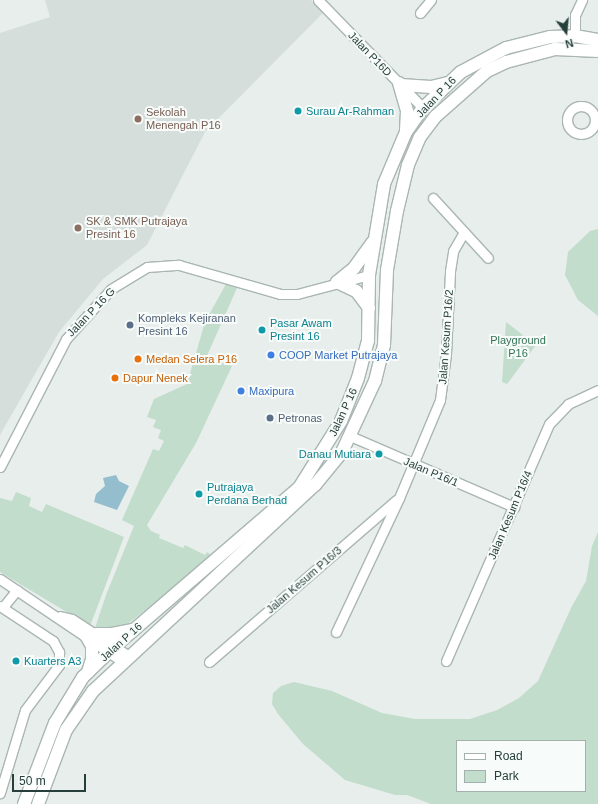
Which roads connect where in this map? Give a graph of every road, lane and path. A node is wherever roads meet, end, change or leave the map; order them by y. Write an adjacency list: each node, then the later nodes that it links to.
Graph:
1 (318, 0): 9 (street, Jalan P16D)
2 (431, 0): 4 (street)
3 (582, 0): 5 (street)
4 (420, 13)
5 (575, 36): 6 (street, Jalan P 16); 8 (street, Jalan P 16)
6 (598, 40)
7 (598, 51): 10 (street, Jalan P 16)
8 (450, 83): 9 (street); 11 (street, Jalan P 16)
9 (400, 84): 11 (street, Jalan P16D); 12 (street)
10 (454, 100): 11 (street); 13 (street, Jalan P 16)
11 (424, 108): 12 (street, Jalan P 16); 13 (street)
12 (406, 132): 17 (street, Jalan P 16)
13 (420, 137): 15 (street, Jalan P 16)
14 (433, 198): 16 (street)
15 (397, 211): 19 (street); 22 (street, Jalan P 16)
16 (464, 232): 18 (street); 25 (street, Jalan Kesum P16/2)
17 (375, 240): 19 (street, Jalan P 16); 20 (street)
18 (488, 258)
19 (369, 275): 20 (street, Jalan P 16 G); 21 (street, Jalan P 16); 22 (street)
20 (337, 282): 21 (street); 26 (street, Jalan P 16 G)
21 (369, 308): 32 (street, Jalan P 16)
22 (384, 345): 24 (street, Jalan P 16)
23 (598, 390): 28 (street, Jalan Kesum P16/4)
24 (350, 436): 25 (street, Jalan P16/1); 36 (street, Jalan P 16)
25 (413, 465): 27 (street, Jalan Kesum P16/3); 28 (street, Jalan P16/1)
26 (0, 467)
27 (399, 498): 33 (street, Jalan Kesum P16/3); 38 (street, Jalan Kesum P16/3)
28 (514, 507): 37 (street, Jalan Kesum P16/4)
29 (0, 579): 30 (street)
30 (17, 590): 31 (street); 34 (street)
31 (1, 607): 40 (street)
32 (134, 630): 34 (street); 35 (street, Jalan P 16)
33 (336, 632)
34 (92, 636): 35 (street); 39 (street)
35 (112, 649): 36 (street); 39 (street, Jalan P 16)
36 (126, 659): 42 (street, Jalan P 16)
37 (446, 661)
38 (209, 662)
39 (87, 673): 41 (street, Jalan P 16)
40 (0, 793)
41 (24, 804)
42 (38, 804)

